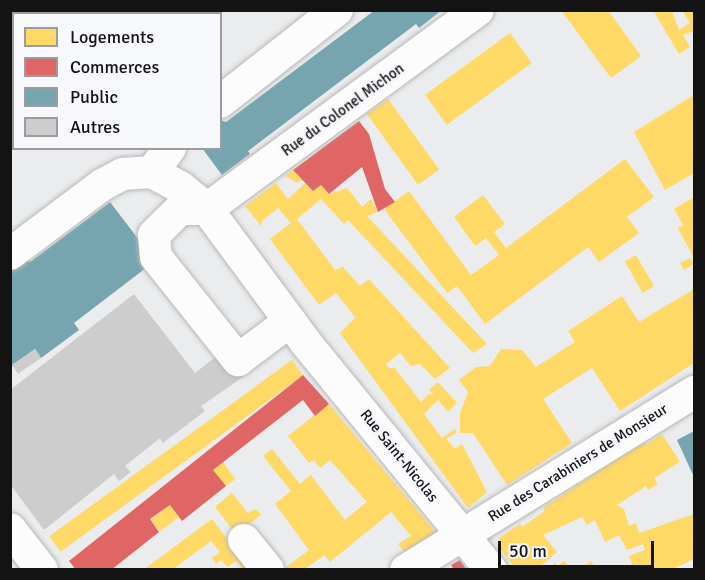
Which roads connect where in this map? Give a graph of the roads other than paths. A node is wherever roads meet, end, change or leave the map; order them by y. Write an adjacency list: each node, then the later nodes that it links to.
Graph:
1 (337, 10): 3 (street)
2 (478, 10): 5 (street, Rue du Colonel Michon)
3 (222, 100)
4 (161, 160): 5 (street, Rue Saint-Nicolas); 6 (street)
5 (207, 209): 7 (street, Rue Saint-Nicolas); 7 (street)
6 (10, 254)
7 (298, 332): 10 (street, Rue Saint-Nicolas)
8 (694, 392): 10 (street, Rue des Carabiniers de Monsieur)
9 (10, 529): 12 (street)
10 (462, 534): 14 (street, Rue des Carabiniers de Monsieur); 15 (street, Rue Saint-Nicolas)
11 (244, 540): 13 (street)
12 (42, 570)
13 (268, 570)
14 (406, 570)
15 (491, 570)

